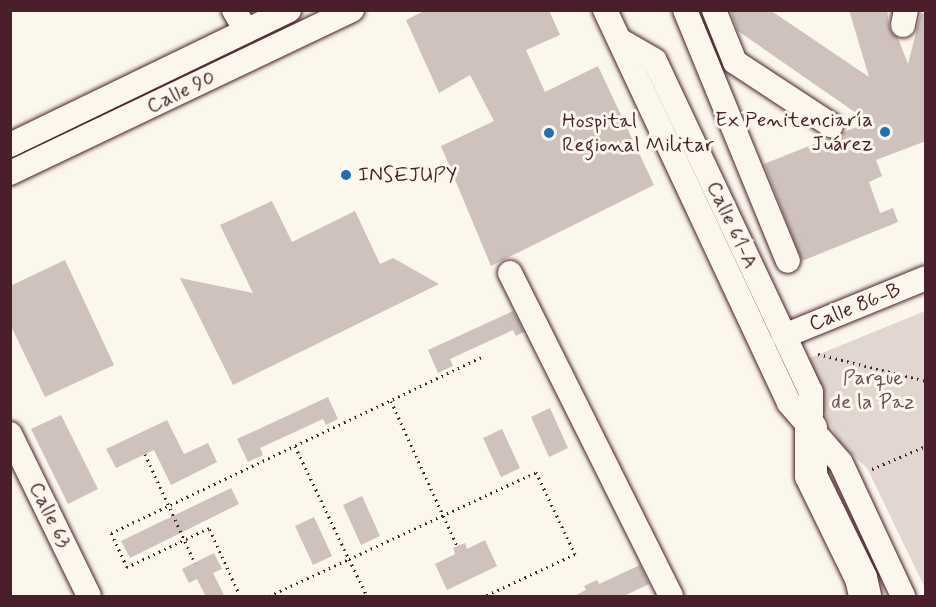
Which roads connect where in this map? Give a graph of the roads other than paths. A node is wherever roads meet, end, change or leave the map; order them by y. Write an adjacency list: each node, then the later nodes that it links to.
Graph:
1 (234, 10): 8 (street)
2 (289, 10): 8 (street, Calle 90)
3 (316, 10): 12 (street)
4 (352, 10): 13 (street, Calle 90)
5 (605, 10): 9 (street, Calle 61-A)
6 (685, 10): 14 (street)
7 (714, 10): 10 (street)
8 (246, 31): 11 (street, Calle 90)
9 (621, 41): 17 (street, Calle 61-A); 18 (street, Calle 61-A)
10 (831, 125)
11 (10, 145)
12 (10, 158)
13 (10, 173)
14 (788, 261)
15 (510, 273): 21 (street)
16 (926, 278): 17 (street, Calle 86-B)
17 (784, 336): 18 (street, Calle 61-A)
18 (811, 428): 22 (main road); 23 (street, Calle 61-A)
19 (10, 434): 20 (street, Calle 63)
20 (89, 597)
21 (671, 597)
22 (865, 597)
23 (903, 597)

